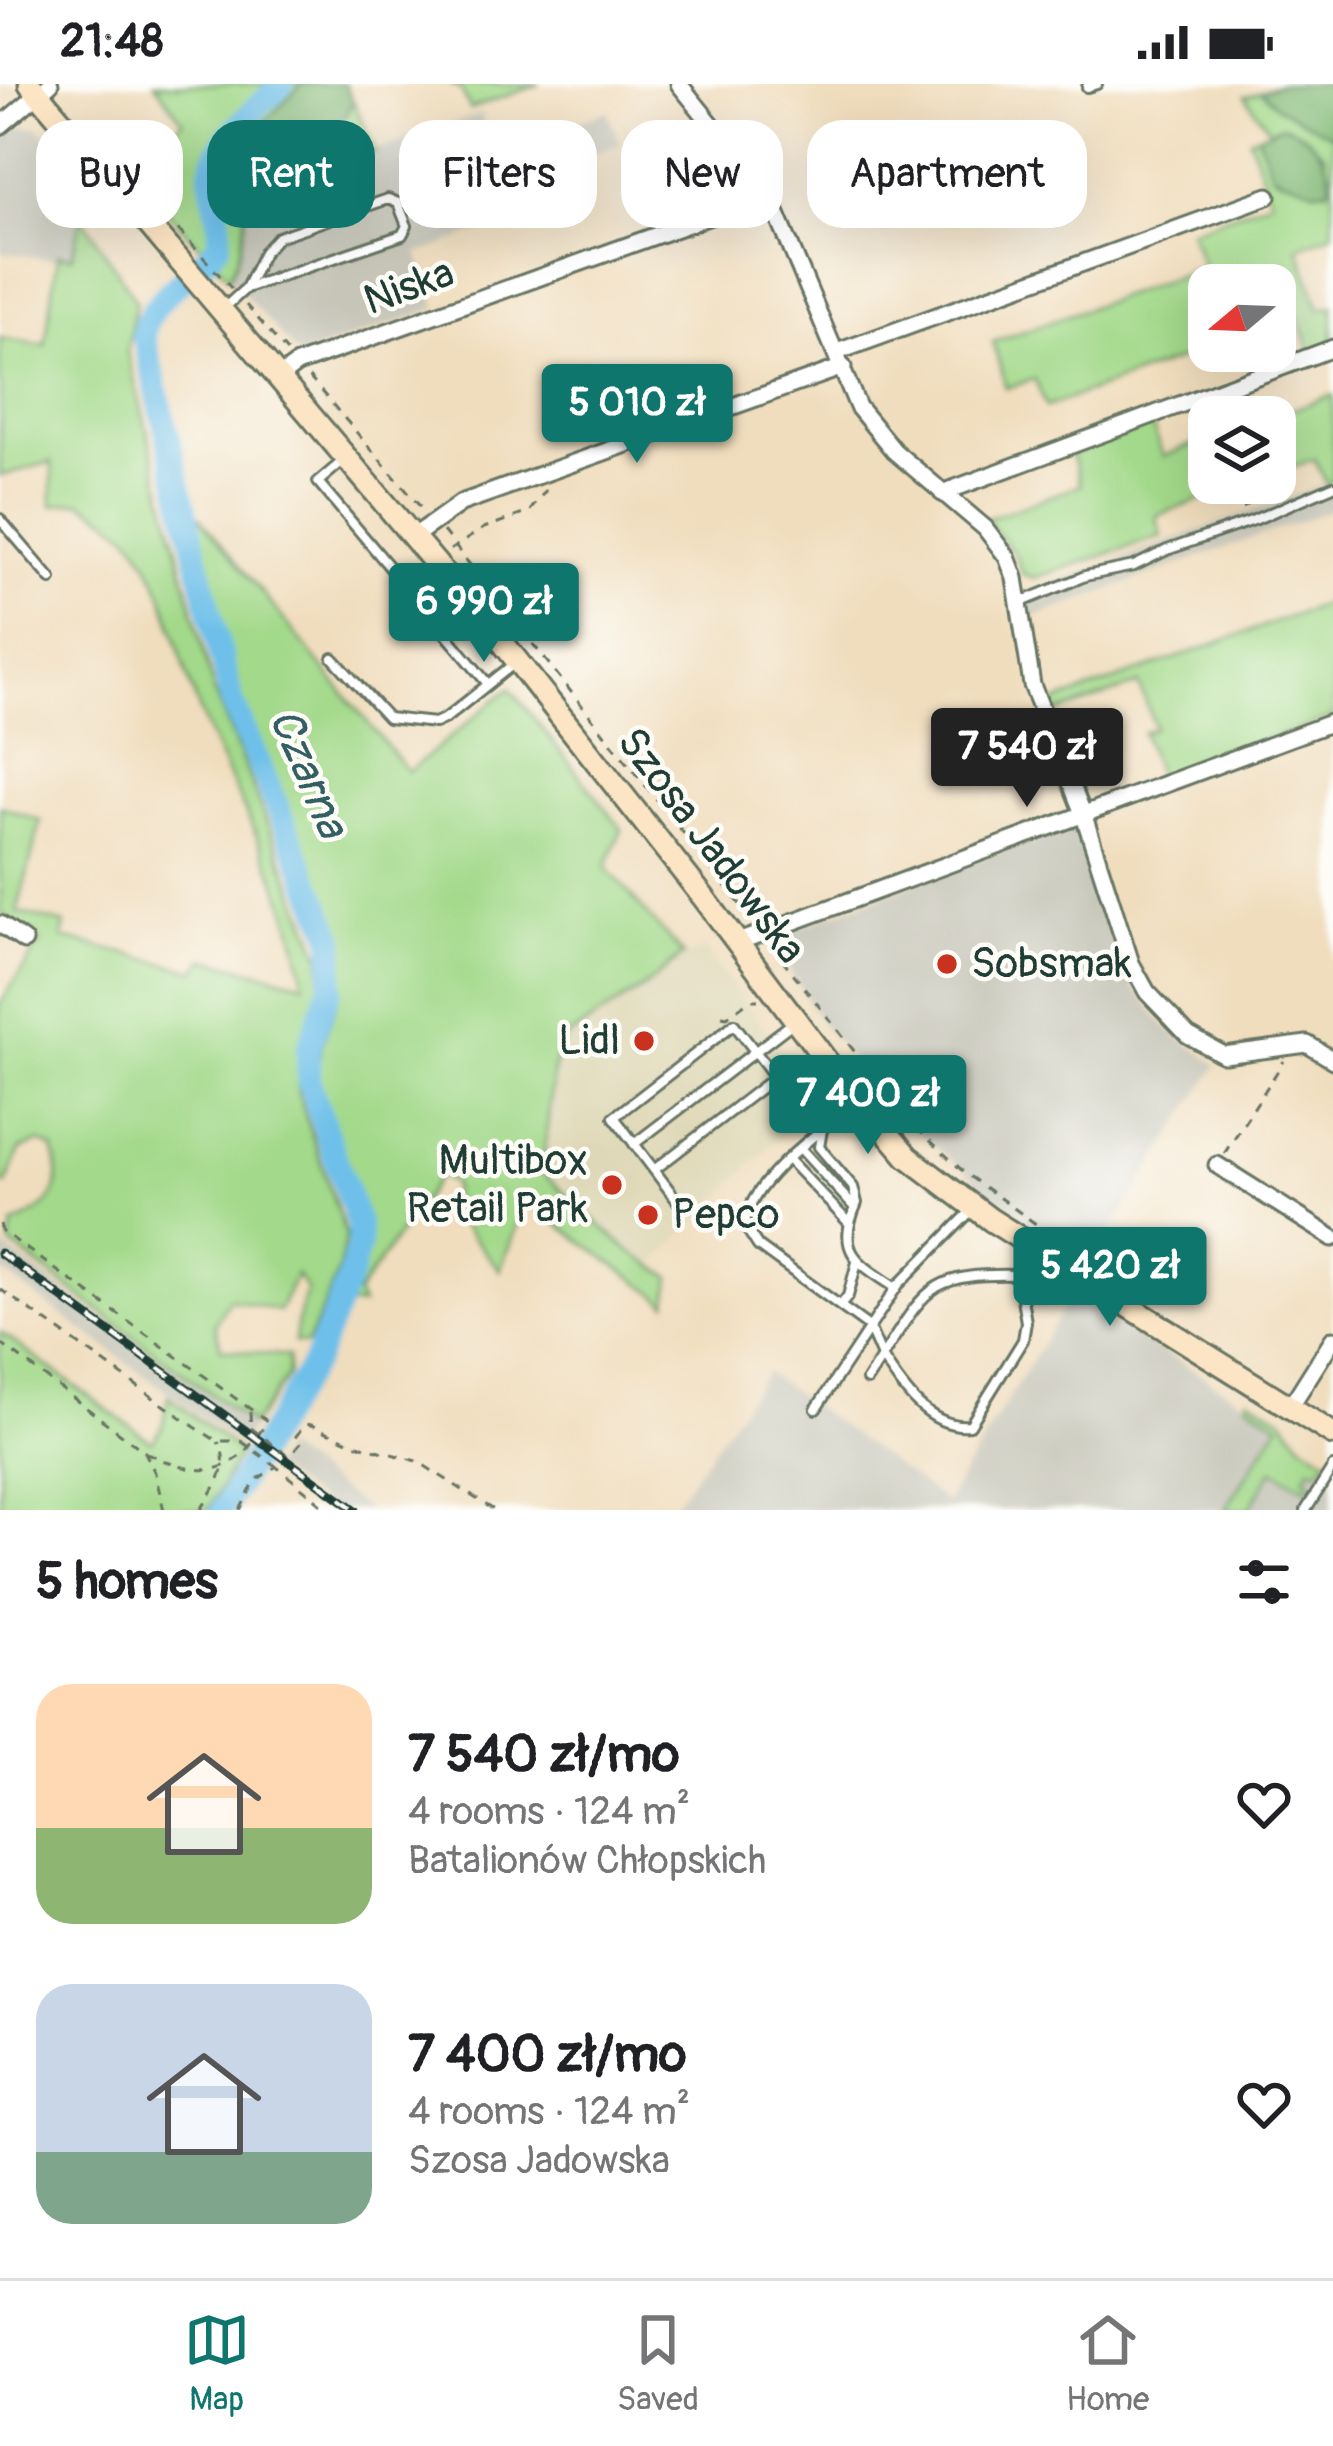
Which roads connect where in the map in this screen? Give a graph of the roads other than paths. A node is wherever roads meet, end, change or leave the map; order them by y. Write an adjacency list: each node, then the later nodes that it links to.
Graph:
1 (679, 84): 3 (street)
2 (40, 88): 4 (street); 9 (main road, Szosa Jadowska)
3 (708, 120)
4 (0, 126)
5 (1268, 196): 11 (street)
6 (677, 228): 12 (street, Niska)
7 (783, 228): 11 (street)
8 (247, 288): 8 (lane); 9 (lane)
9 (229, 303): 12 (main road, Szosa Jadowska)
10 (1333, 348): 15 (street)
11 (840, 360): 15 (street); 17 (street)
12 (278, 378): 13 (main road, Szosa Jadowska)
13 (346, 458): 17 (main road, Szosa Jadowska); 22 (lane)
14 (1333, 486): 19 (lane)
15 (942, 493): 19 (street)
16 (0, 518): 18 (lane)
17 (413, 537): 21 (main road, Szosa Jadowska)
18 (51, 579)
19 (1018, 604): 24 (street)
20 (333, 658): 22 (lane)
21 (517, 661): 22 (lane); 27 (main road, Szosa Jadowska)
22 (488, 684)
23 (1333, 722): 24 (street)
24 (1084, 816): 27 (street); 30 (street)
25 (0, 924): 26 (street)
26 (24, 941)
27 (738, 942): 28 (main road, Szosa Jadowska)
28 (795, 1021): 29 (lane); 31 (main road, Szosa Jadowska)
29 (755, 1051): 33 (lane); 33 (lane); 37 (lane)
30 (1333, 1060)
31 (857, 1101): 32 (lane); 40 (main road, Szosa Jadowska)
32 (822, 1130): 34 (lane); 39 (lane)
33 (634, 1144): 37 (lane)
34 (800, 1148): 35 (lane); 39 (lane)
35 (789, 1160): 41 (lane); 47 (lane)
36 (1217, 1165): 42 (street)
37 (654, 1170): 38 (lane)
38 (682, 1207)
39 (855, 1208): 41 (lane)
40 (973, 1209): 43 (main road, Szosa Jadowska); 46 (lane)
41 (849, 1223): 44 (lane)
42 (1333, 1238)
43 (1036, 1249): 45 (lane); 52 (main road, Szosa Jadowska)
44 (857, 1262): 46 (lane); 47 (lane)
45 (1018, 1275): 50 (lane); 50 (lane)
46 (896, 1288): 48 (lane)
47 (840, 1306): 48 (lane)
48 (869, 1327): 50 (lane); 53 (lane)
49 (1333, 1339): 52 (street)
50 (882, 1358): 51 (lane)
51 (867, 1380)
52 (1290, 1406): 54 (main road, Szosa Jadowska)
53 (816, 1409)
54 (1333, 1434)
55 (1333, 1467): 56 (lane)
56 (1306, 1510)

